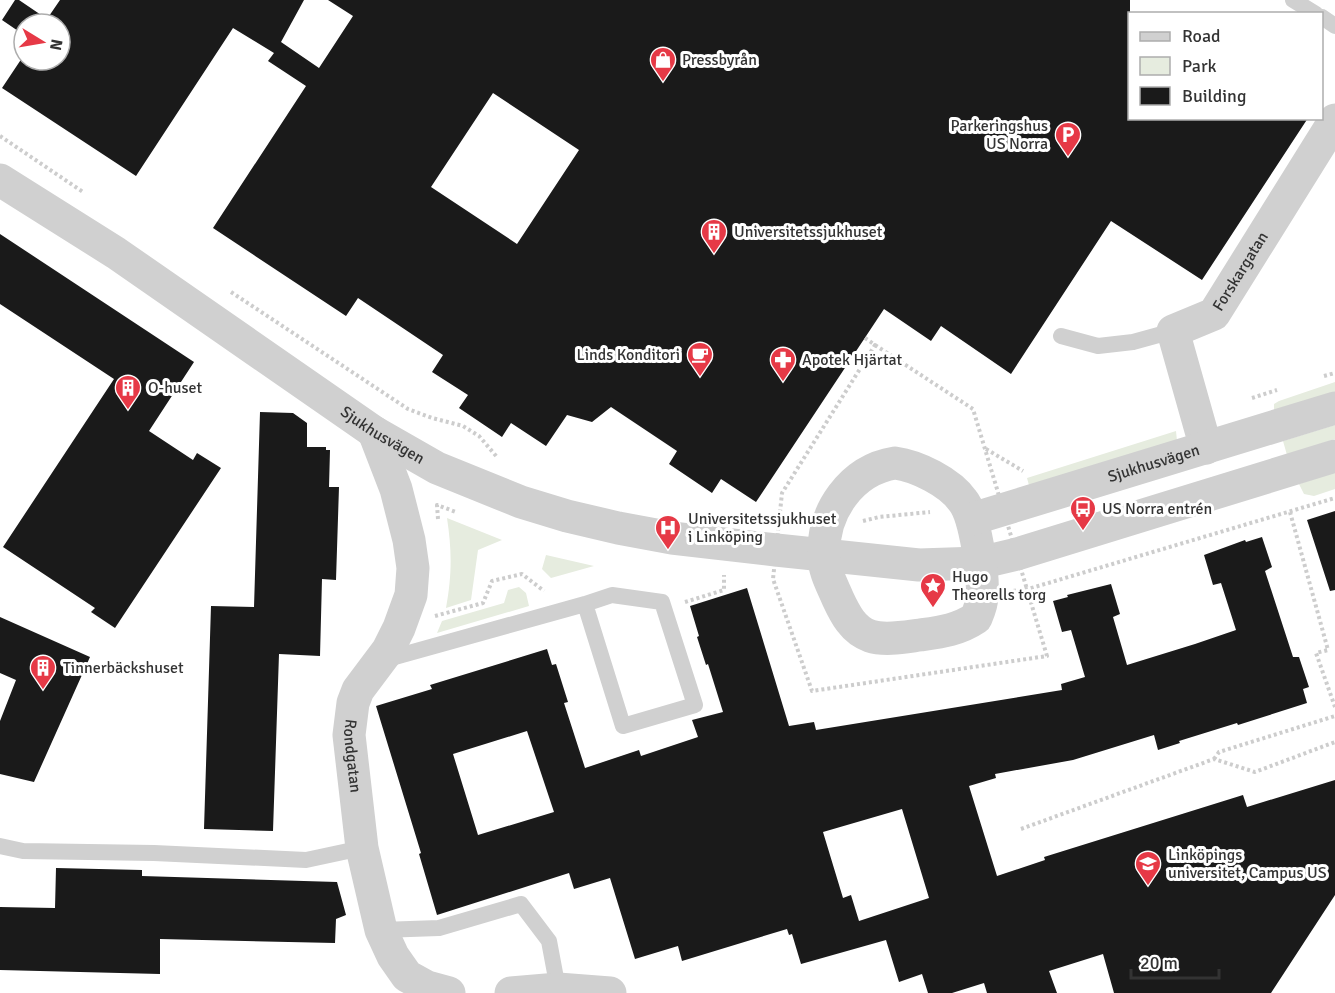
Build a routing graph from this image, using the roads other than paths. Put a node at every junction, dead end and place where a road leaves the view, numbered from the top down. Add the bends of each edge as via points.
1 (1293, 0) edge
2 (1313, 12) edge
3 (1335, 120) edge
4 (0, 180) edge
5 (1173, 331) junction
6 (1061, 336) dead end
7 (1335, 408) edge
8 (374, 432) junction
9 (1206, 448) junction
10 (1335, 456) edge
11 (972, 519) junction
12 (826, 540) junction
13 (979, 563) junction
14 (585, 603) junction
15 (380, 661) junction
16 (0, 846) edge
17 (362, 848) junction
18 (381, 930) junction
19 (558, 989) junction
20 (449, 993) edge
21 (511, 993) edge
22 (610, 993) edge

1 - 2 lane
3 - 5 street, Forskargatan via 1214,314
4 - 8 street, Sjukhusvägen via 116,253
5 - 6 lane via 1098,346
5 - 9 street
7 - 9 street, Sjukhusvägen
8 - 12 street, Sjukhusvägen via 437,468 567,516 672,538
8 - 15 street, Rondgatan via 396,489 413,568 411,595 399,628
9 - 11 street, Sjukhusvägen
10 - 13 street, Sjukhusvägen
11 - 12 street via 963,500 924,471 895,463 880,465 842,495 832,512
11 - 13 street
12 - 13 street, Sjukhusvägen via 919,565
12 - 13 street via 826,571 844,612 853,625 871,636 888,638 953,630 976,618 982,596
14 - 14 lane via 623,726 695,705 662,602 612,595
14 - 15 lane
15 - 17 street, Rondgatan via 358,690 349,735
16 - 17 lane via 22,851 306,860
17 - 18 street, Rondgatan
18 - 19 lane via 439,928 521,904 549,941
18 - 20 street, Rondgatan via 407,976
19 - 21 street
19 - 22 street

